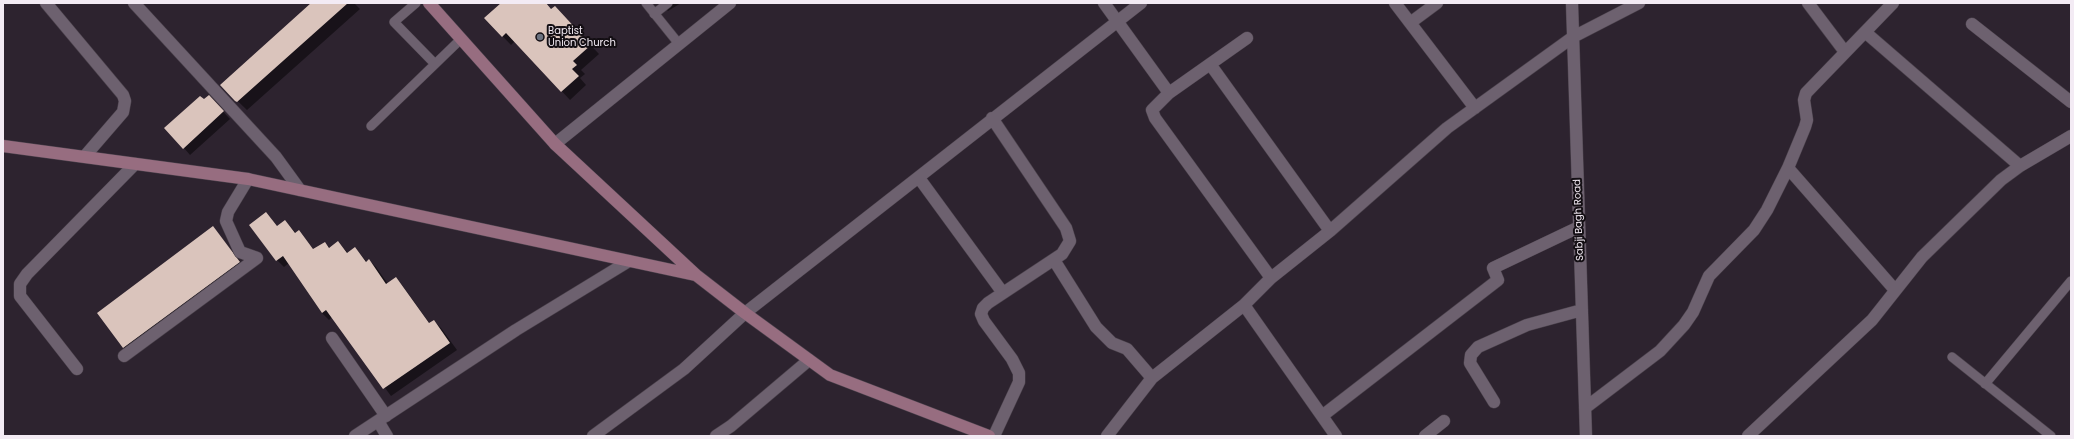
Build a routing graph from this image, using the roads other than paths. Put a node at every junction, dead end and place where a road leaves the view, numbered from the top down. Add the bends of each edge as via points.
1 (134, 3) edge
2 (416, 3) edge
3 (429, 3) edge
4 (646, 3) edge
5 (668, 3) edge
6 (730, 3) edge
7 (1104, 3) edge
8 (1141, 3) edge
9 (1395, 3) edge
10 (1437, 3) edge
11 (1572, 3) edge
12 (1639, 3) edge
13 (1808, 3) edge
14 (1893, 3) edge
15 (50, 5) edge
16 (654, 14) junction
17 (1117, 22) junction
18 (1410, 23) junction
19 (1972, 24) dead end
20 (1865, 32) junction
21 (1573, 37) junction
22 (1247, 38) dead end
23 (461, 39) junction
24 (679, 44) junction
25 (1845, 52) junction
26 (435, 64) junction
27 (1210, 64) junction
28 (1169, 93) junction
29 (2071, 102) edge
30 (1475, 108) junction
31 (992, 118) junction
32 (372, 126) dead end
33 (2071, 136) edge
34 (555, 144) junction
35 (3, 146) edge
36 (85, 156) junction
37 (135, 164) junction
38 (2020, 166) junction
39 (1788, 168) junction
40 (919, 178) junction
41 (248, 179) junction
42 (300, 190) junction
43 (1579, 227) junction
44 (1330, 231) junction
45 (1054, 260) junction
46 (629, 261) junction
47 (696, 275) junction
48 (1271, 278) junction
49 (2071, 281) edge
50 (1895, 290) junction
51 (1003, 293) junction
52 (1244, 305) junction
53 (1582, 310) junction
54 (745, 313) junction
55 (332, 338) dead end
56 (124, 356) dead end
57 (1952, 357) dead end
58 (809, 360) junction
59 (77, 369) dead end
60 (1152, 378) junction
61 (1985, 384) junction
62 (1494, 402) dead end
63 (1585, 408) junction
64 (1322, 416) junction
65 (382, 418) junction
66 (1444, 421) dead end
67 (355, 436) edge
68 (387, 436) edge
69 (593, 436) edge
70 (716, 436) edge
71 (989, 436) edge
72 (994, 436) edge
73 (1107, 436) edge
74 (1336, 436) edge
75 (1426, 436) edge
76 (1586, 436) edge
77 (1748, 436) edge
78 (2051, 436) edge

1 - 42 street via 276,157
2 - 26 lane via 394,22
3 - 23 main road
4 - 16 lane
5 - 16 lane
6 - 24 street
7 - 17 street
8 - 17 street
9 - 18 street
10 - 18 street
11 - 21 street, Sabji Bagh Road
12 - 21 street
13 - 25 street
14 - 20 street
15 - 36 street via 123,95 125,101 123,112
16 - 24 lane
17 - 28 street
17 - 31 street
18 - 30 street
19 - 29 street
20 - 25 street
20 - 38 street
21 - 30 street
21 - 43 street, Sabji Bagh Road
22 - 27 street
23 - 26 lane
23 - 34 main road
24 - 34 street
25 - 39 street via 1806,94 1804,100 1807,120
26 - 32 lane
27 - 28 street
27 - 44 street
28 - 48 street via 1152,110 1155,118
30 - 44 street via 1447,128
31 - 40 street
31 - 45 street via 1066,228 1070,241 1062,254
33 - 38 street
34 - 47 main road
35 - 36 main road
36 - 37 main road
37 - 41 main road
37 - 59 street via 20,284 20,296
38 - 50 street via 2001,180 1928,252
39 - 50 street
39 - 63 street via 1761,221 1709,276 1693,312 1676,336
40 - 51 street
40 - 54 street
41 - 42 main road
41 - 56 street via 228,212 226,221 240,252 257,258
42 - 46 main road
43 - 53 street, Sabji Bagh Road
43 - 64 street via 1493,268 1498,280
44 - 48 street
45 - 51 street
45 - 60 street via 1096,327 1112,343 1127,349
46 - 47 main road
46 - 65 street via 516,330
47 - 54 main road
48 - 52 street
49 - 61 lane
50 - 77 street via 1872,320
51 - 72 street via 988,303 981,314 1012,359 1019,372 1019,382
52 - 60 street
52 - 64 street
53 - 62 street via 1527,325 1478,348 1471,355 1470,363
53 - 63 street, Sabji Bagh Road
54 - 58 main road
54 - 69 street via 684,369
55 - 65 street
57 - 61 lane
58 - 70 street
58 - 71 main road via 830,375 853,386
60 - 73 street
61 - 78 lane
63 - 76 street, Sabji Bagh Road
64 - 74 street
65 - 67 street
65 - 68 street
66 - 75 street

